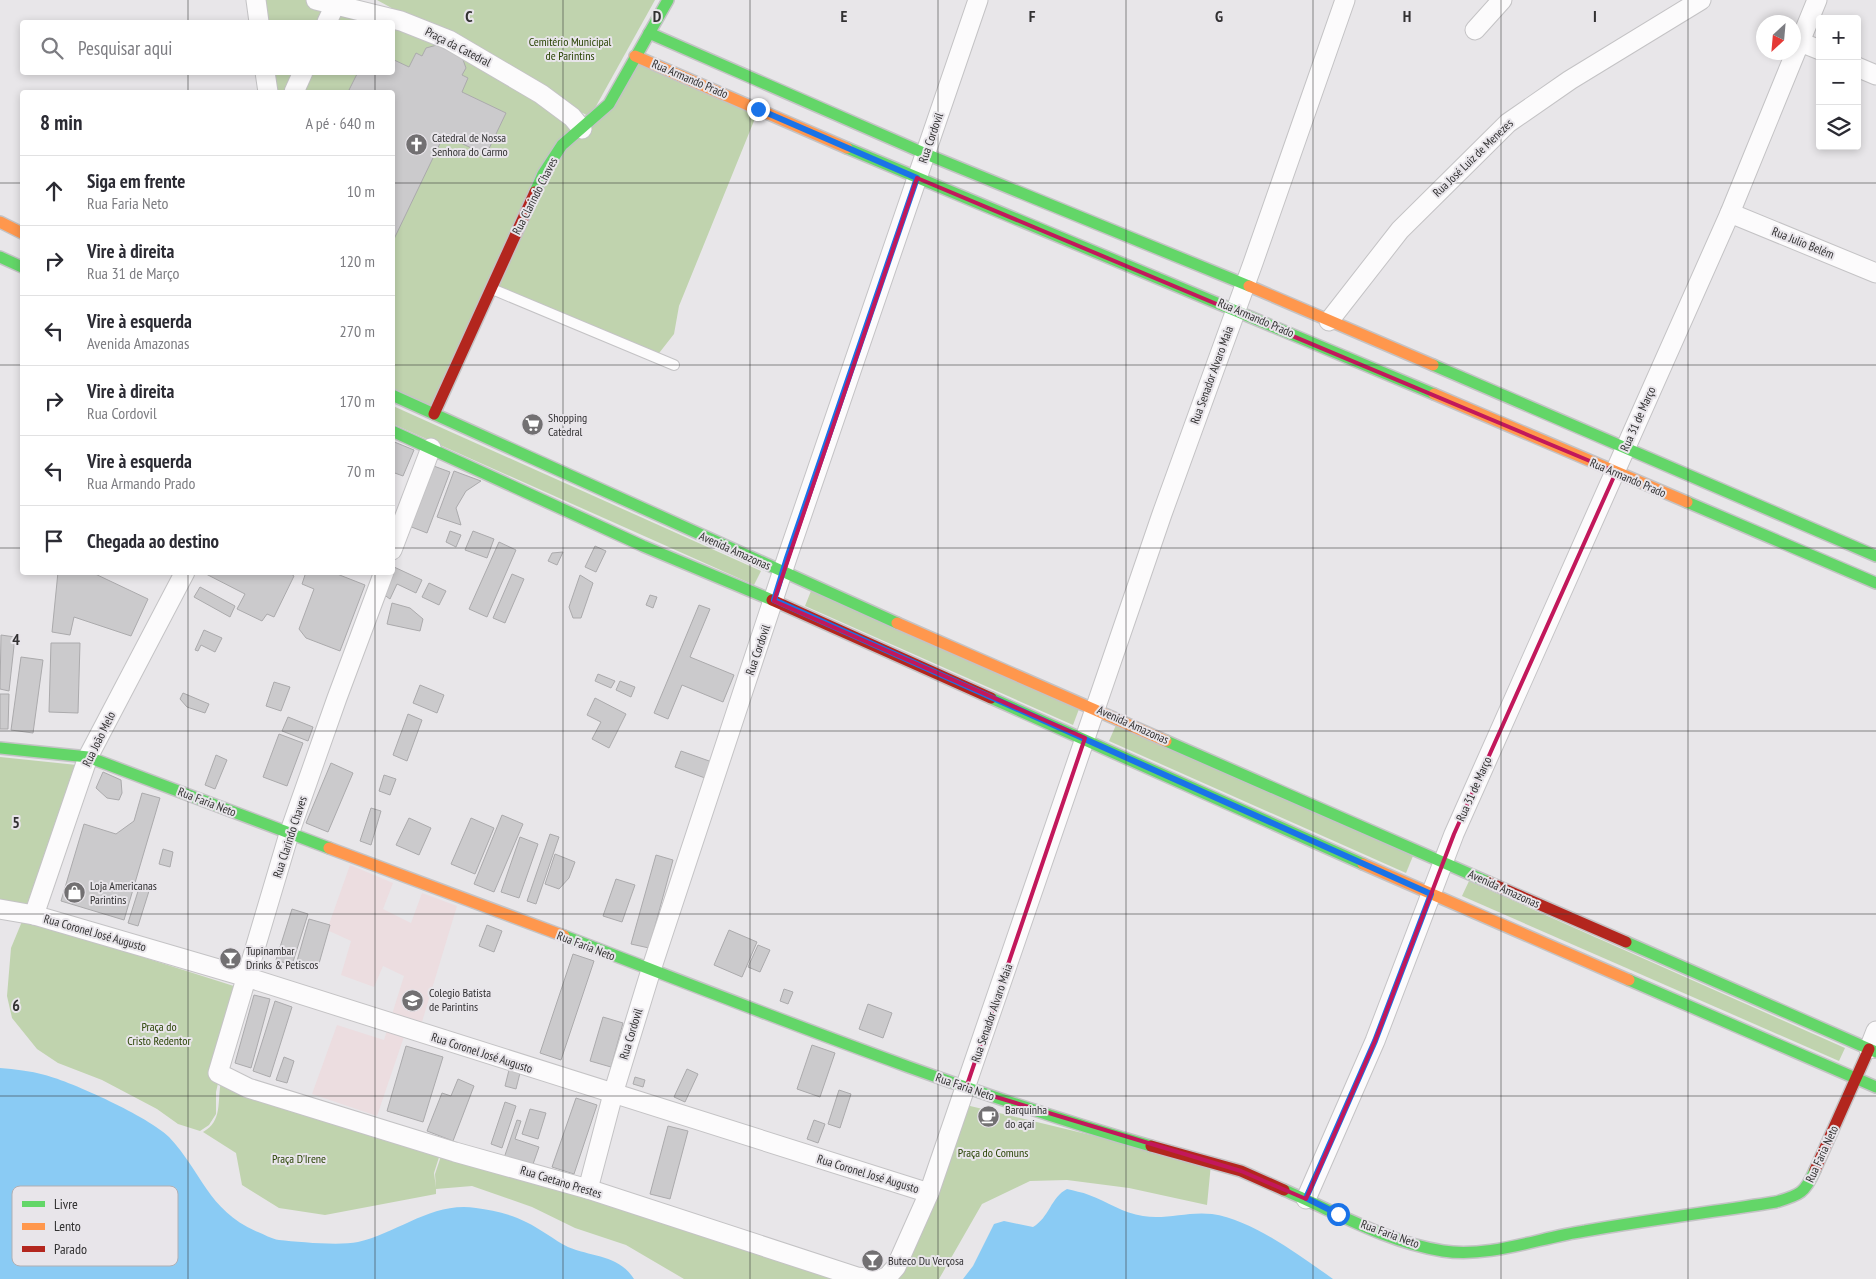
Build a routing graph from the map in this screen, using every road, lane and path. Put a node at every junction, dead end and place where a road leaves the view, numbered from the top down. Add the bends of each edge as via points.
1 (256, 0) edge
2 (316, 0) edge
3 (668, 0) edge
4 (978, 0) edge
5 (1345, 0) edge
6 (1502, 0) edge
7 (1700, 0) edge
8 (1816, 0) edge
9 (336, 5) junction
10 (259, 20) edge
11 (328, 20) edge
12 (1476, 30) dead end
13 (650, 33) junction
14 (1801, 39) edge
15 (1801, 42) edge
16 (1816, 48) edge
17 (635, 56) junction
18 (1793, 60) edge
19 (1861, 69) edge
20 (265, 75) edge
21 (302, 75) edge
22 (1876, 75) edge
23 (268, 90) edge
24 (295, 90) edge
25 (582, 129) junction
26 (926, 154) junction
27 (917, 178) junction
28 (1730, 213) junction
29 (0, 222) edge
30 (20, 231) edge
31 (0, 257) edge
32 (20, 266) edge
33 (1876, 272) edge
34 (1244, 284) junction
35 (491, 288) junction
36 (1235, 309) junction
37 (1329, 320) junction
38 (674, 365) dead end
39 (395, 396) edge
40 (434, 414) junction
41 (395, 432) edge
42 (1626, 447) junction
43 (431, 448) junction
44 (1616, 472) junction
45 (395, 542) edge
46 (1876, 556) edge
47 (782, 573) junction
48 (184, 575) edge
49 (383, 575) edge
50 (1876, 583) edge
51 (774, 600) junction
52 (1096, 708) junction
53 (1085, 738) junction
54 (0, 748) edge
55 (88, 757) junction
56 (289, 834) junction
57 (1444, 862) junction
58 (1431, 894) junction
59 (0, 909) edge
60 (34, 915) junction
61 (651, 970) junction
62 (246, 977) junction
63 (1874, 1042) edge
64 (1856, 1079) junction
65 (1876, 1087) edge
66 (248, 1088) joint
67 (966, 1088) junction
68 (613, 1094) junction
69 (588, 1189) junction
70 (929, 1193) junction
71 (1306, 1198) junction
72 (875, 1279) edge
73 (882, 1279) edge

1 - 10 street
2 - 9 street, Praça da Catedral
3 - 13 street, Rua Clarindo Chaves
4 - 26 street, Rua Cordovil
5 - 34 street, Rua Senador Alvaro Maia
6 - 12 street
7 - 37 street, Rua José Luiz de Menezes via 1570,80 1508,123 1400,230
8 - 14 street, Rua 31 de Março
9 - 11 street
9 - 25 street, Praça da Catedral via 401,21 449,40 541,94 572,117
13 - 17 street, Rua Clarindo Chaves
13 - 26 street, Rua Armando Prado
15 - 16 street
17 - 25 street, Rua Clarindo Chaves via 609,104
17 - 27 street, Rua Armando Prado
18 - 28 street, Rua 31 de Março
19 - 22 street
20 - 23 street
21 - 24 street
25 - 35 street, Rua Clarindo Chaves via 562,145 543,174
26 - 27 street, Rua Cordovil
26 - 34 street, Rua Armando Prado
27 - 36 street, Rua Armando Prado
27 - 47 street, Rua Cordovil
28 - 33 street, Rua Julio Belém
28 - 42 street, Rua 31 de Março
29 - 30 street
31 - 32 street
34 - 36 street, Rua Senador Alvaro Maia
34 - 37 street, Rua Armando Prado
35 - 38 lane
35 - 40 street, Rua Clarindo Chaves
36 - 44 street, Rua Armando Prado
36 - 52 street, Rua Senador Alvaro Maia
37 - 42 street, Rua Armando Prado
39 - 40 street, Avenida Amazonas
40 - 47 street, Avenida Amazonas
41 - 43 street
42 - 44 street, Rua 31 de Março
42 - 46 street, Rua Armando Prado
43 - 45 street
43 - 51 street via 643,546
44 - 50 street, Rua Armando Prado
44 - 57 street, Rua 31 de Março
47 - 51 street, Rua Cordovil
47 - 52 street, Avenida Amazonas
48 - 55 street, Rua João Melo
49 - 56 street, Rua Clarindo Chaves
51 - 53 street
51 - 61 street, Rua Cordovil
52 - 53 street, Rua Senador Alvaro Maia
52 - 57 street, Avenida Amazonas
53 - 58 street
53 - 67 street, Rua Senador Alvaro Maia
54 - 55 street, Rua Faria Neto
55 - 56 street, Rua Faria Neto
55 - 60 street, Rua João Melo
56 - 61 street, Rua Faria Neto
56 - 62 street, Rua Clarindo Chaves
57 - 58 street, Rua 31 de Março
57 - 63 street, Avenida Amazonas
58 - 64 street
58 - 71 street via 1375,1041
59 - 60 street, Rua Coronel José Augusto
60 - 62 street, Rua Coronel José Augusto
61 - 67 street, Rua Faria Neto
61 - 68 street, Rua Cordovil
62 - 66 street, Rua Clarindo Chaves via 218,1071 225,1078
62 - 68 street, Rua Coronel José Augusto
63 - 64 street, Rua Faria Neto
64 - 65 street
64 - 71 street, Rua Faria Neto via 1808,1185 1799,1195 1788,1200 1582,1231 1471,1252 1442,1251 1413,1244 1372,1230
66 - 69 street, Rua Caetano Prestes
67 - 70 street, Rua Senador Alvaro Maia
67 - 71 street, Rua Faria Neto via 1088,1128 1241,1171
68 - 69 street, Rua Cordovil
68 - 70 street, Rua Coronel José Augusto
69 - 72 street, Rua Caetano Prestes via 857,1277
70 - 73 street, Rua Senador Alvaro Maia via 896,1267

